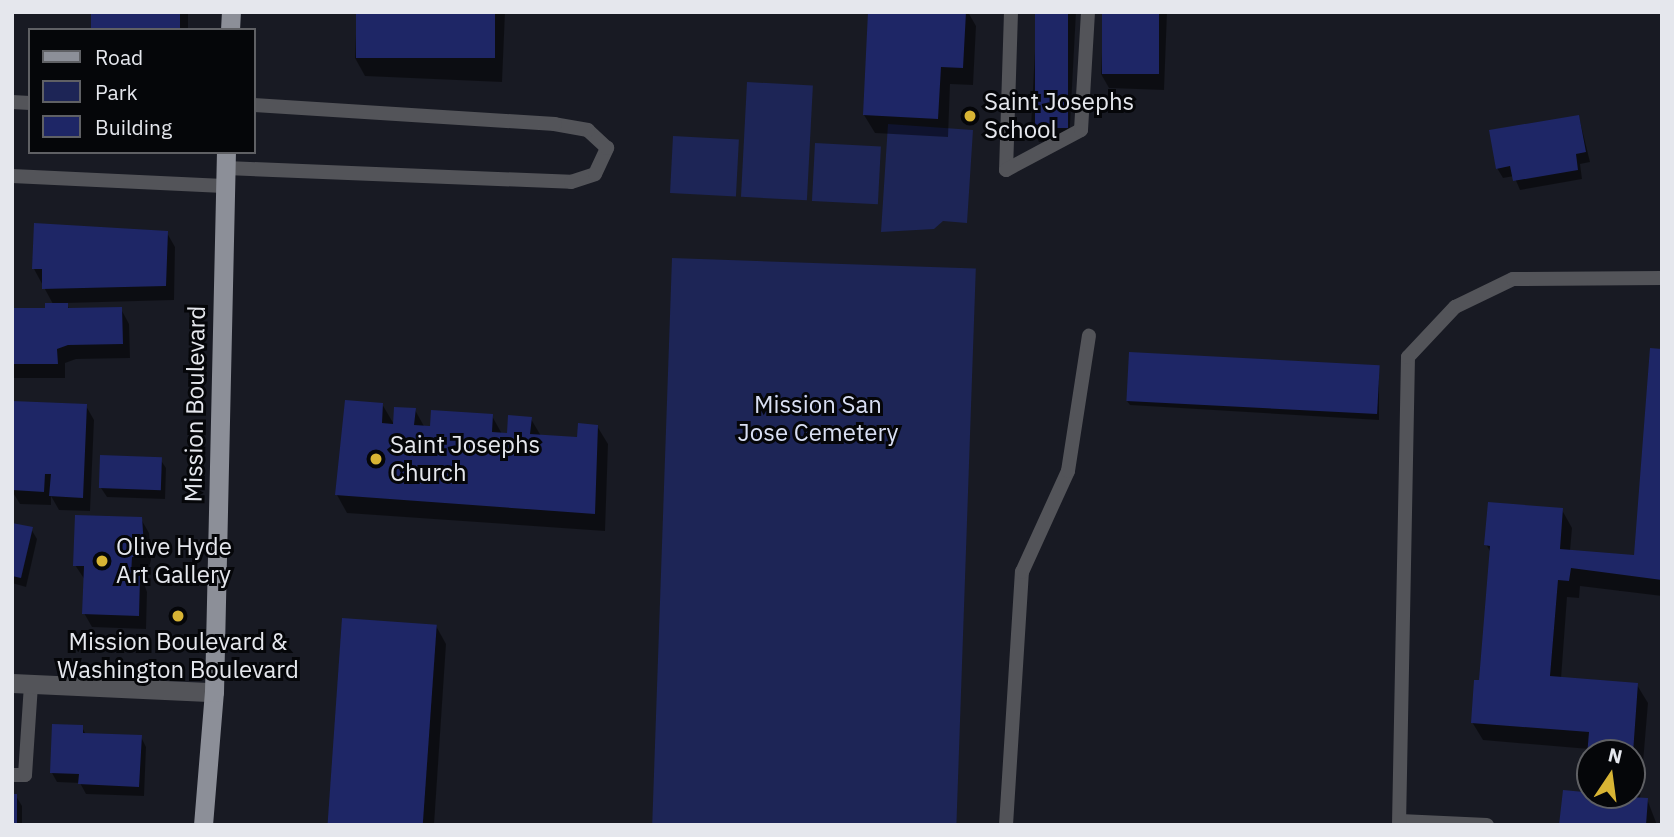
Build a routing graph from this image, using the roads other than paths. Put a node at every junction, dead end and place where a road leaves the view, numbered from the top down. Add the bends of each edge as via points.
1 (1012, 12) edge
2 (1088, 12) edge
3 (256, 105) edge
4 (225, 169) edge
5 (12, 176) edge
6 (1662, 278) edge
7 (1089, 336) dead end
8 (21, 684) edge
9 (214, 692) junction
10 (12, 775) edge
11 (1400, 823) edge
12 (202, 825) edge
13 (1006, 825) edge
14 (1487, 825) edge

1 - 2 lane via 1006,170 1081,130
3 - 4 lane via 555,124 588,130 607,148 595,174 571,182
4 - 5 lane
4 - 9 main road, Mission Boulevard
6 - 11 lane via 1513,279 1455,307 1408,357
7 - 13 lane via 1068,471 1023,572
8 - 9 street
8 - 10 lane via 25,775
9 - 12 main road, Mission Boulevard
11 - 14 lane

